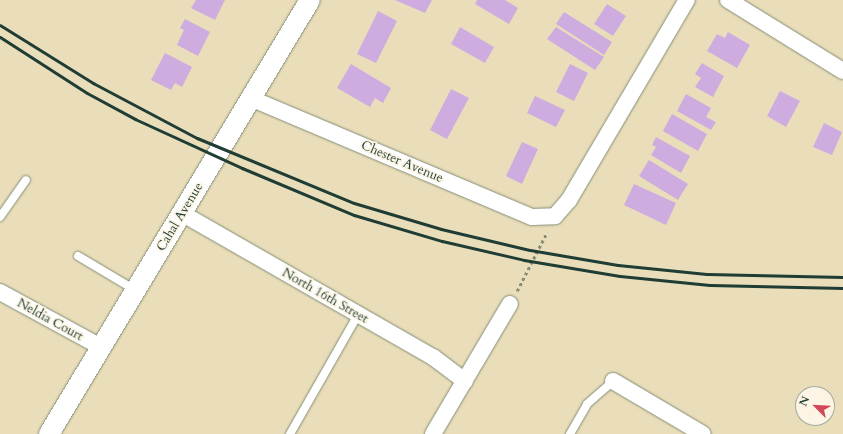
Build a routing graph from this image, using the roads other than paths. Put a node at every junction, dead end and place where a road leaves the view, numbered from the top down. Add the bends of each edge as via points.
1 (310, 0) edge
2 (687, 0) edge
3 (728, 0) edge
4 (843, 71) edge
5 (250, 98) junction
6 (26, 180) dead end
7 (183, 214) junction
8 (0, 217) edge
9 (78, 256) dead end
10 (136, 290) junction
11 (0, 292) edge
12 (510, 304) road end
13 (358, 315) junction
14 (101, 347) junction
15 (465, 380) junction
16 (613, 381) joint
17 (49, 434) edge
18 (290, 434) edge
19 (433, 434) edge
20 (570, 434) edge
21 (704, 434) edge

1 - 5 street, Cahal Avenue
2 - 5 street, Chester Avenue via 569,200 555,216 532,216
3 - 4 street
5 - 7 street, Cahal Avenue
6 - 8 lane
7 - 10 street, Cahal Avenue
7 - 13 street, North 16th Street
9 - 10 lane
10 - 14 street, Cahal Avenue
11 - 14 street, Neldia Court
12 - 15 street
13 - 15 street, North 16th Street via 433,357
13 - 18 lane
14 - 17 street, Cahal Avenue
15 - 19 street
16 - 20 lane via 587,404
16 - 21 street

